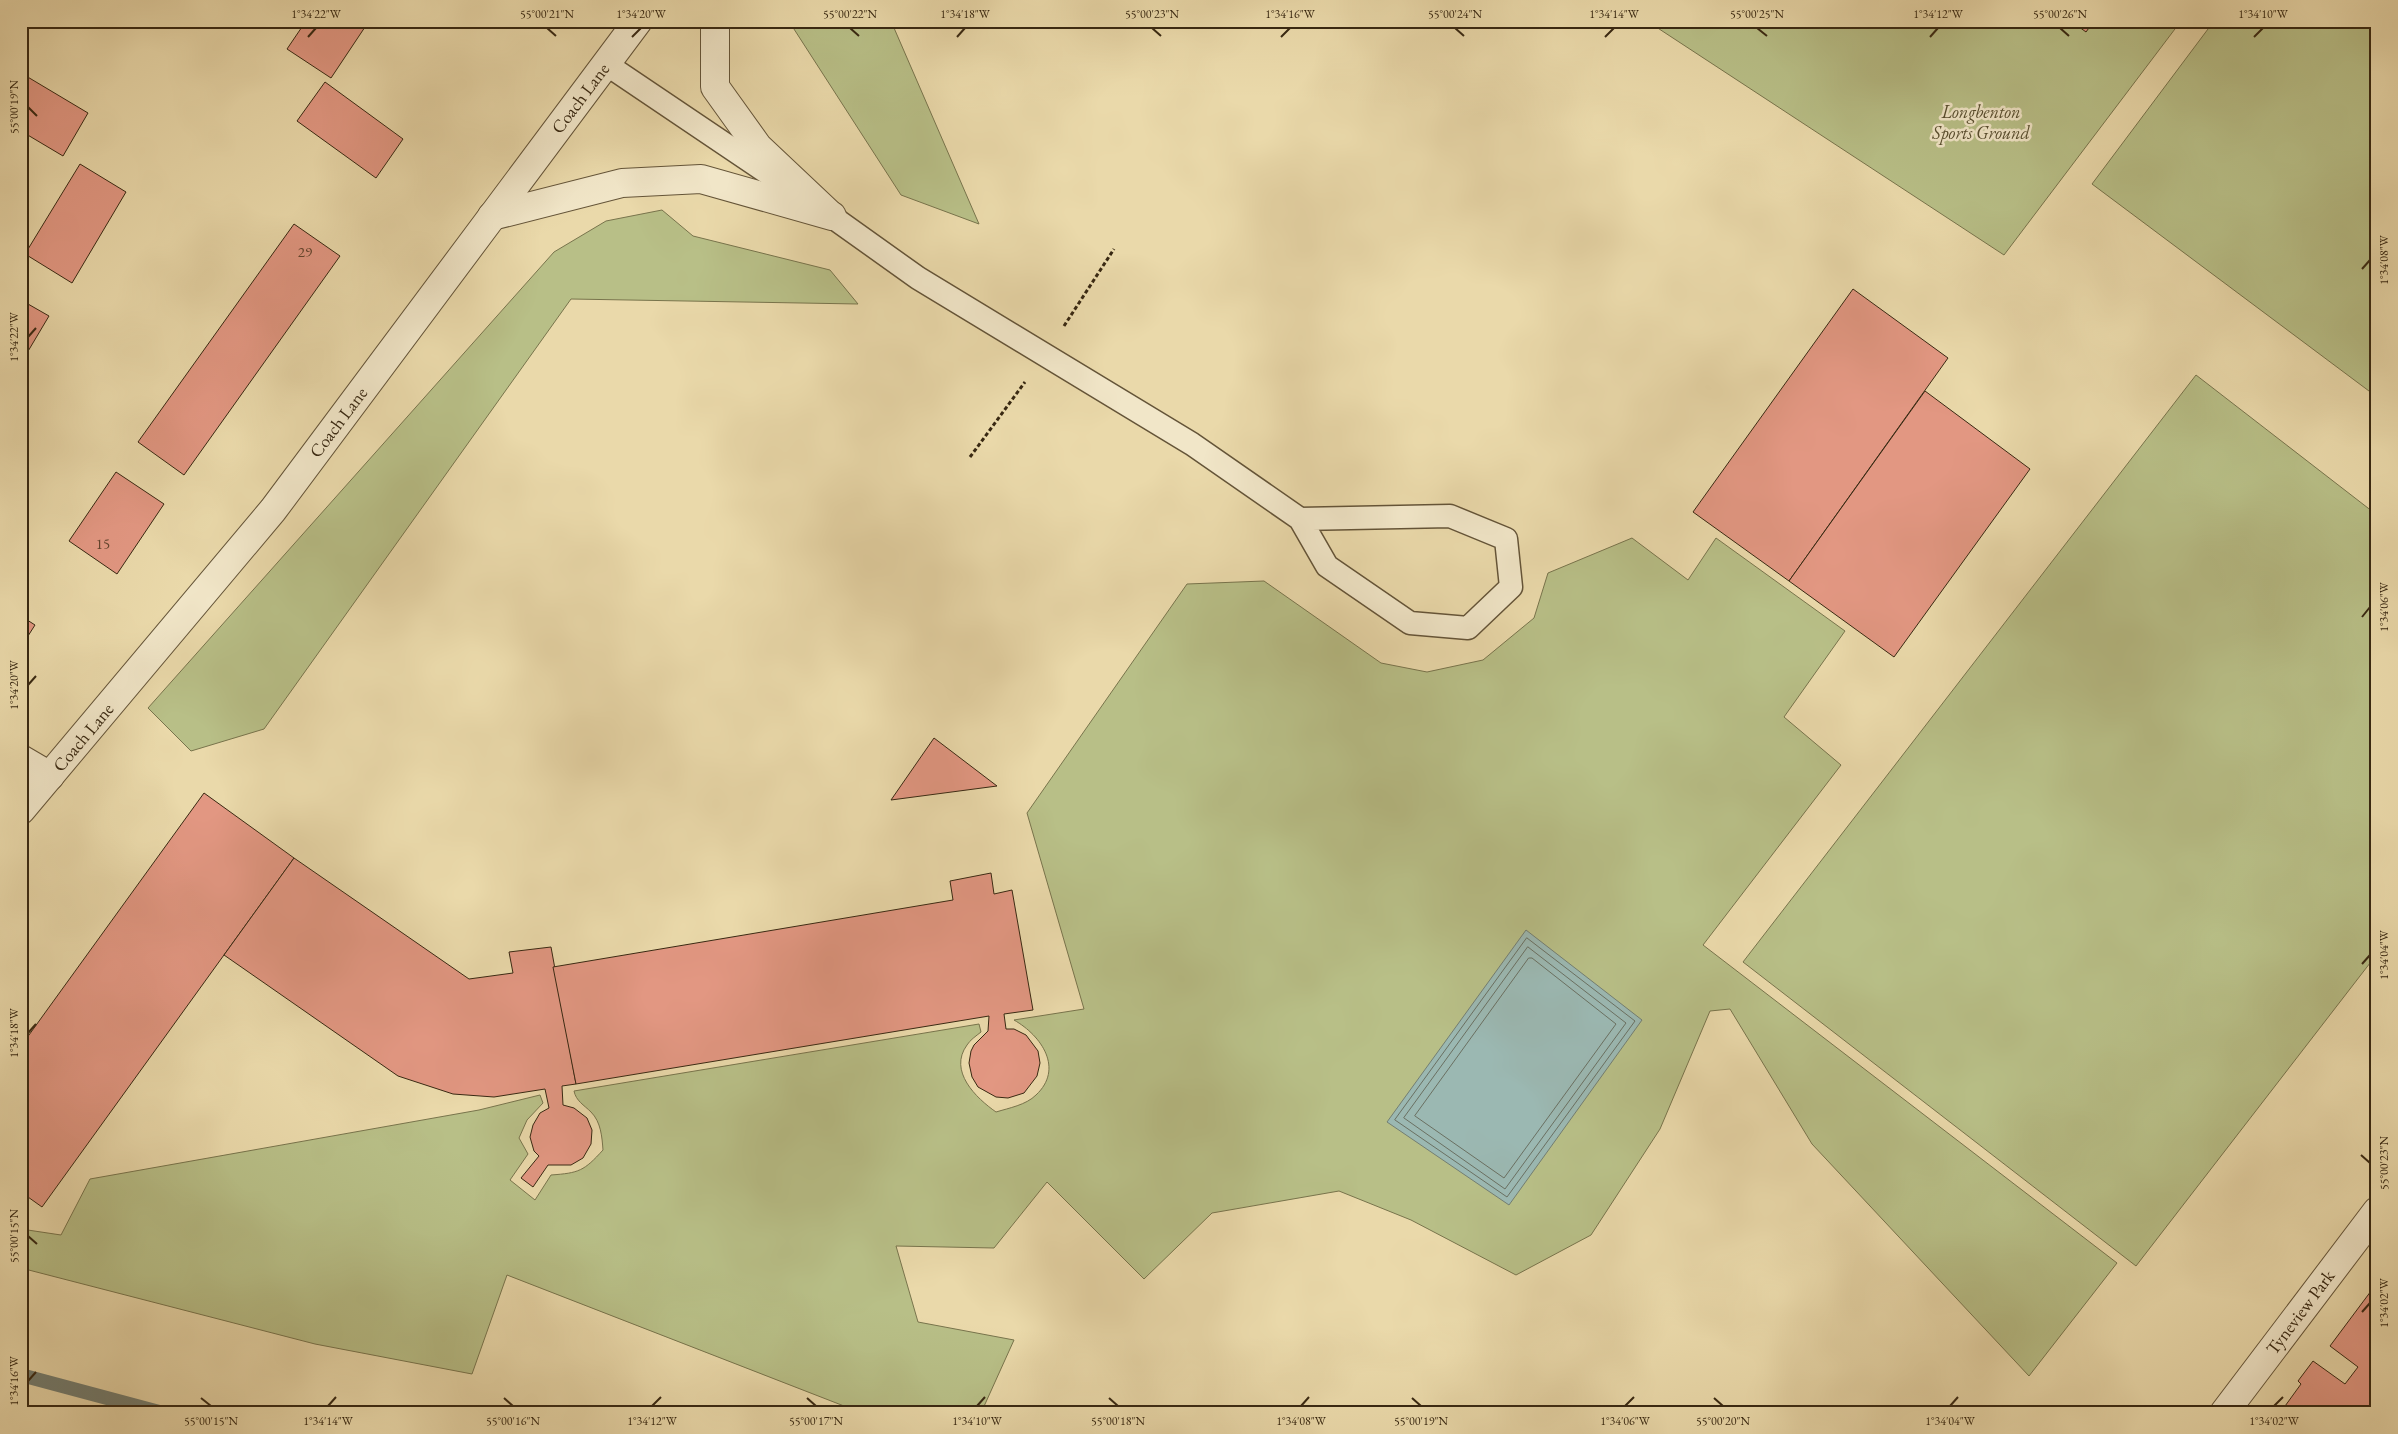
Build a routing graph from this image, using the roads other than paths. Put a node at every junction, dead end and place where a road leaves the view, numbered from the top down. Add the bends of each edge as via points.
1 (638, 21) edge
2 (715, 21) edge
3 (606, 64) junction
4 (492, 216) junction
5 (832, 216) junction
6 (1300, 519) junction
7 (21, 760) edge
8 (50, 776) junction
9 (21, 810) edge
10 (2377, 1211) edge
11 (2224, 1413) edge

1 - 3 street, Coach Lane
2 - 5 street via 715,87 758,147
3 - 4 street, Coach Lane
3 - 5 lane
4 - 5 street via 622,183 701,179
4 - 8 street, Coach Lane via 273,510
5 - 6 lane via 918,278 1192,444
6 - 6 lane via 1450,516 1506,539 1510,587 1468,628 1410,623 1327,566
7 - 8 street
8 - 9 street, Coach Lane
10 - 11 street, Tyneview Park

